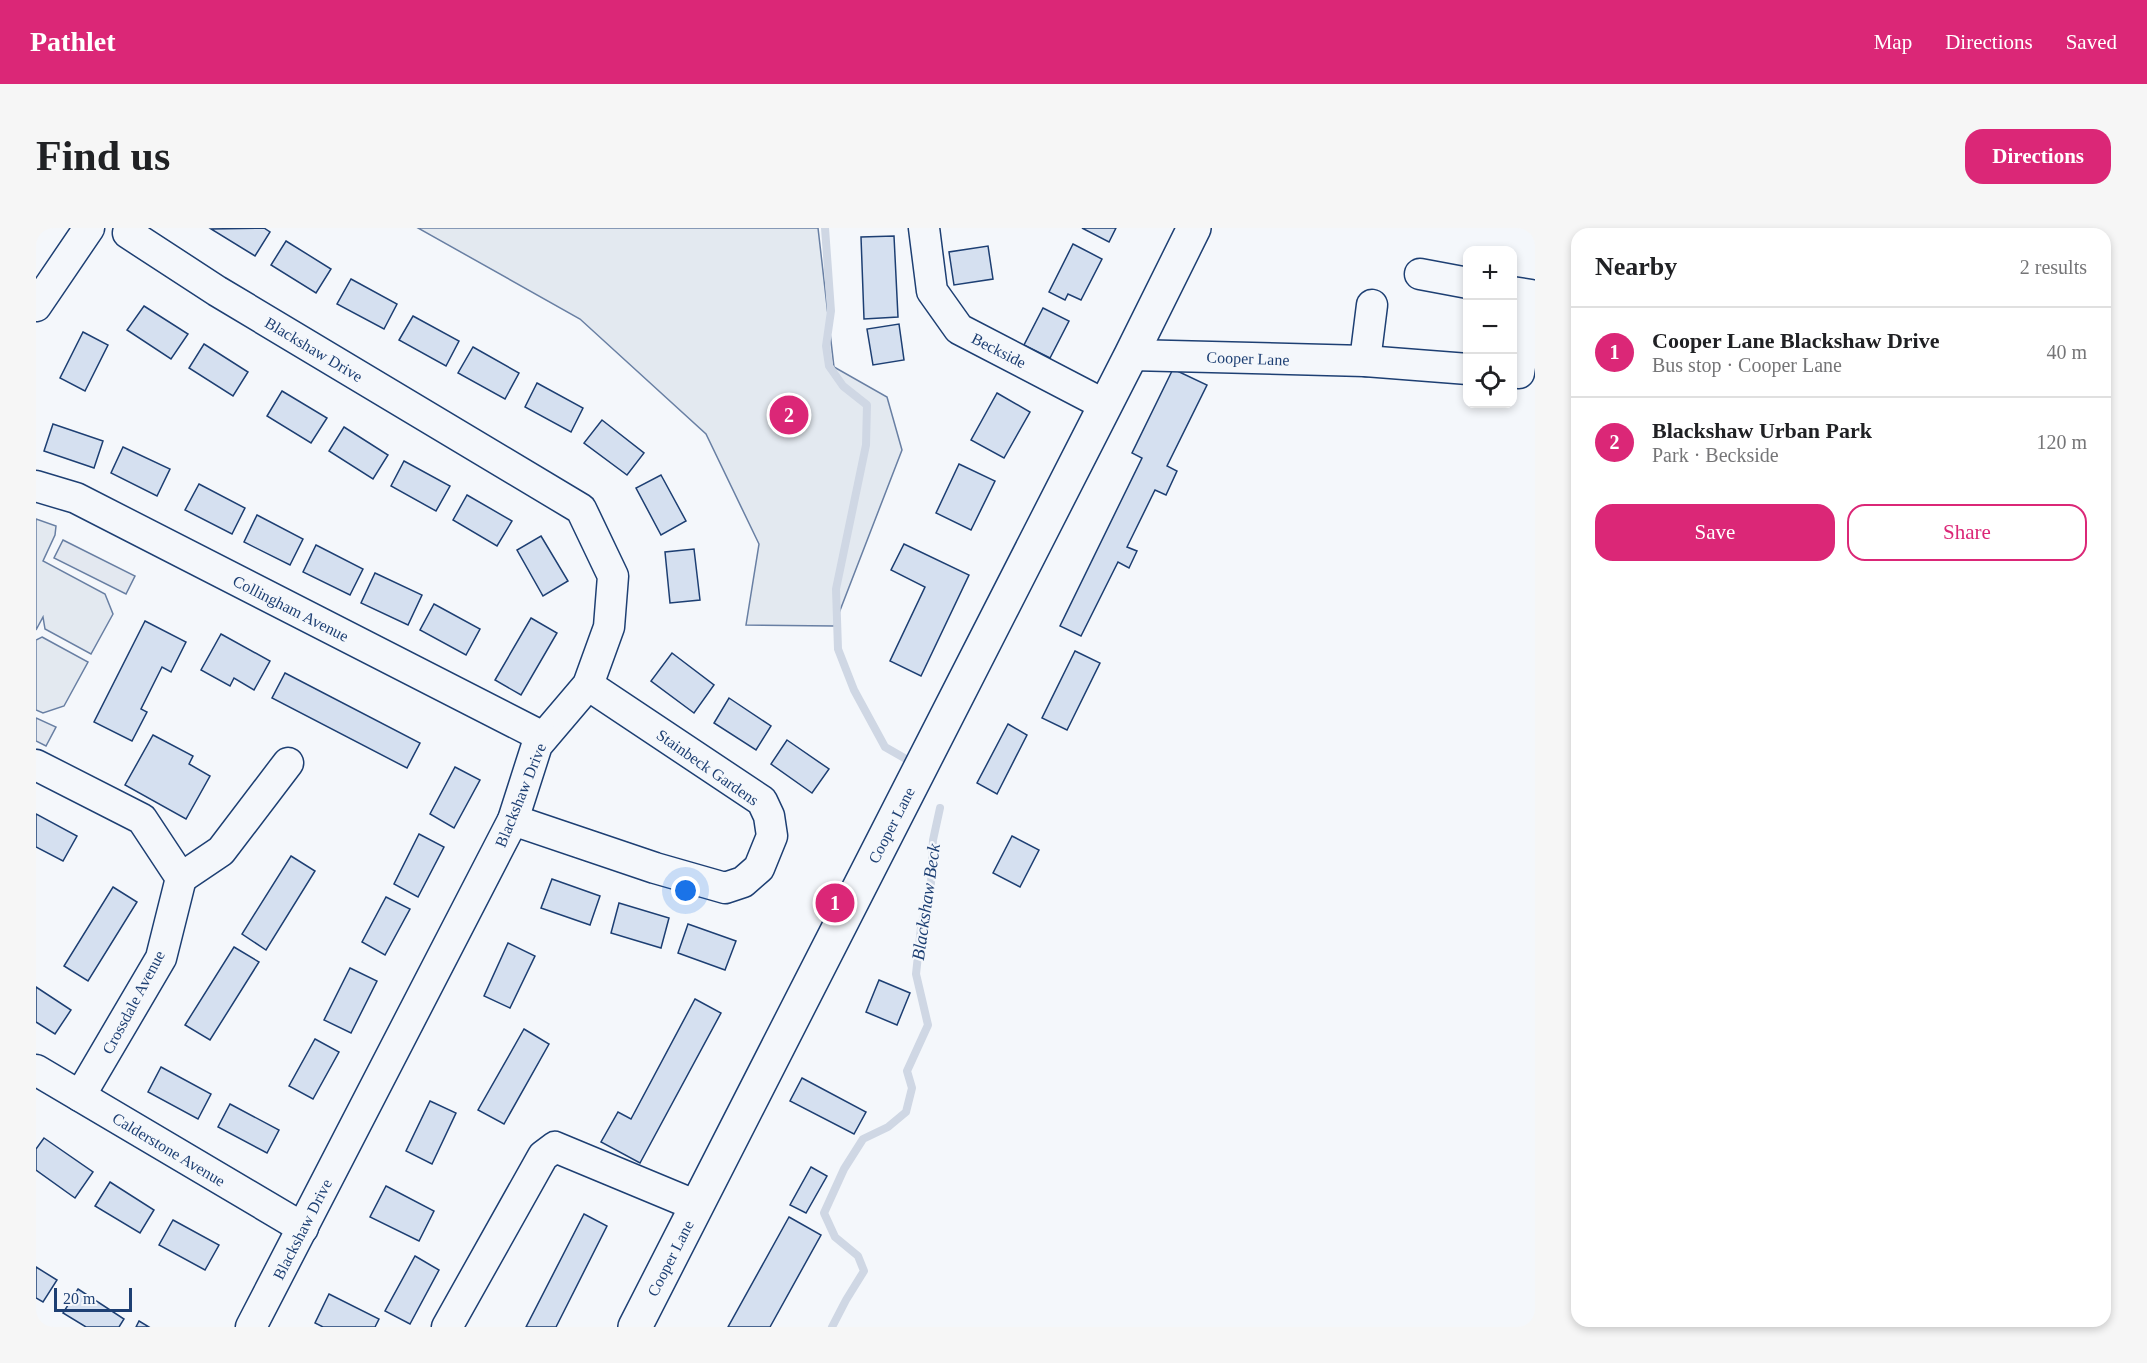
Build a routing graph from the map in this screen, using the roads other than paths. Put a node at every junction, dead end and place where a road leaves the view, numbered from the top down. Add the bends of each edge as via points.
1 (89, 228) edge
2 (924, 228) edge
3 (1194, 228) edge
4 (128, 233) dead end
5 (1420, 274) dead end
6 (1463, 282) edge
7 (1517, 293) edge
8 (37, 302) edge
9 (1372, 306) dead end
10 (1131, 355) junction
11 (1365, 362) junction
12 (1463, 369) edge
13 (1522, 373) edge
14 (1105, 405) junction
15 (36, 486) edge
16 (588, 685) junction
17 (543, 737) junction
18 (288, 763) dead end
19 (36, 765) edge
20 (513, 819) junction
21 (181, 878) junction
22 (36, 1070) edge
23 (81, 1096) junction
24 (697, 1206) junction
25 (303, 1228) junction
26 (251, 1327) edge
27 (447, 1327) edge
28 (635, 1327) edge

1 - 8 street
2 - 14 street, Beckside via 932,291 959,329
3 - 10 main road, Cooper Lane
4 - 16 street, Blackshaw Drive via 217,291 581,509 613,576 609,627
5 - 6 street
7 - 13 street via 1531,295
9 - 11 street
10 - 11 street, Cooper Lane
10 - 14 main road, Cooper Lane
11 - 12 street, Cooper Lane
14 - 24 main road, Cooper Lane
15 - 17 street, Collingham Avenue via 76,498
16 - 17 street, Blackshaw Drive
16 - 20 street, Stainbeck Gardens via 762,801 770,816 772,836 759,868 743,882 725,888
17 - 20 street, Blackshaw Drive
18 - 21 street via 221,851
19 - 21 street via 142,819
20 - 25 street, Blackshaw Drive
21 - 23 street, Crossdale Avenue via 161,958
22 - 23 street, Calderstone Avenue
23 - 25 street, Calderstone Avenue
24 - 27 street via 555,1147 543,1156
24 - 28 main road, Cooper Lane
25 - 26 street, Blackshaw Drive

